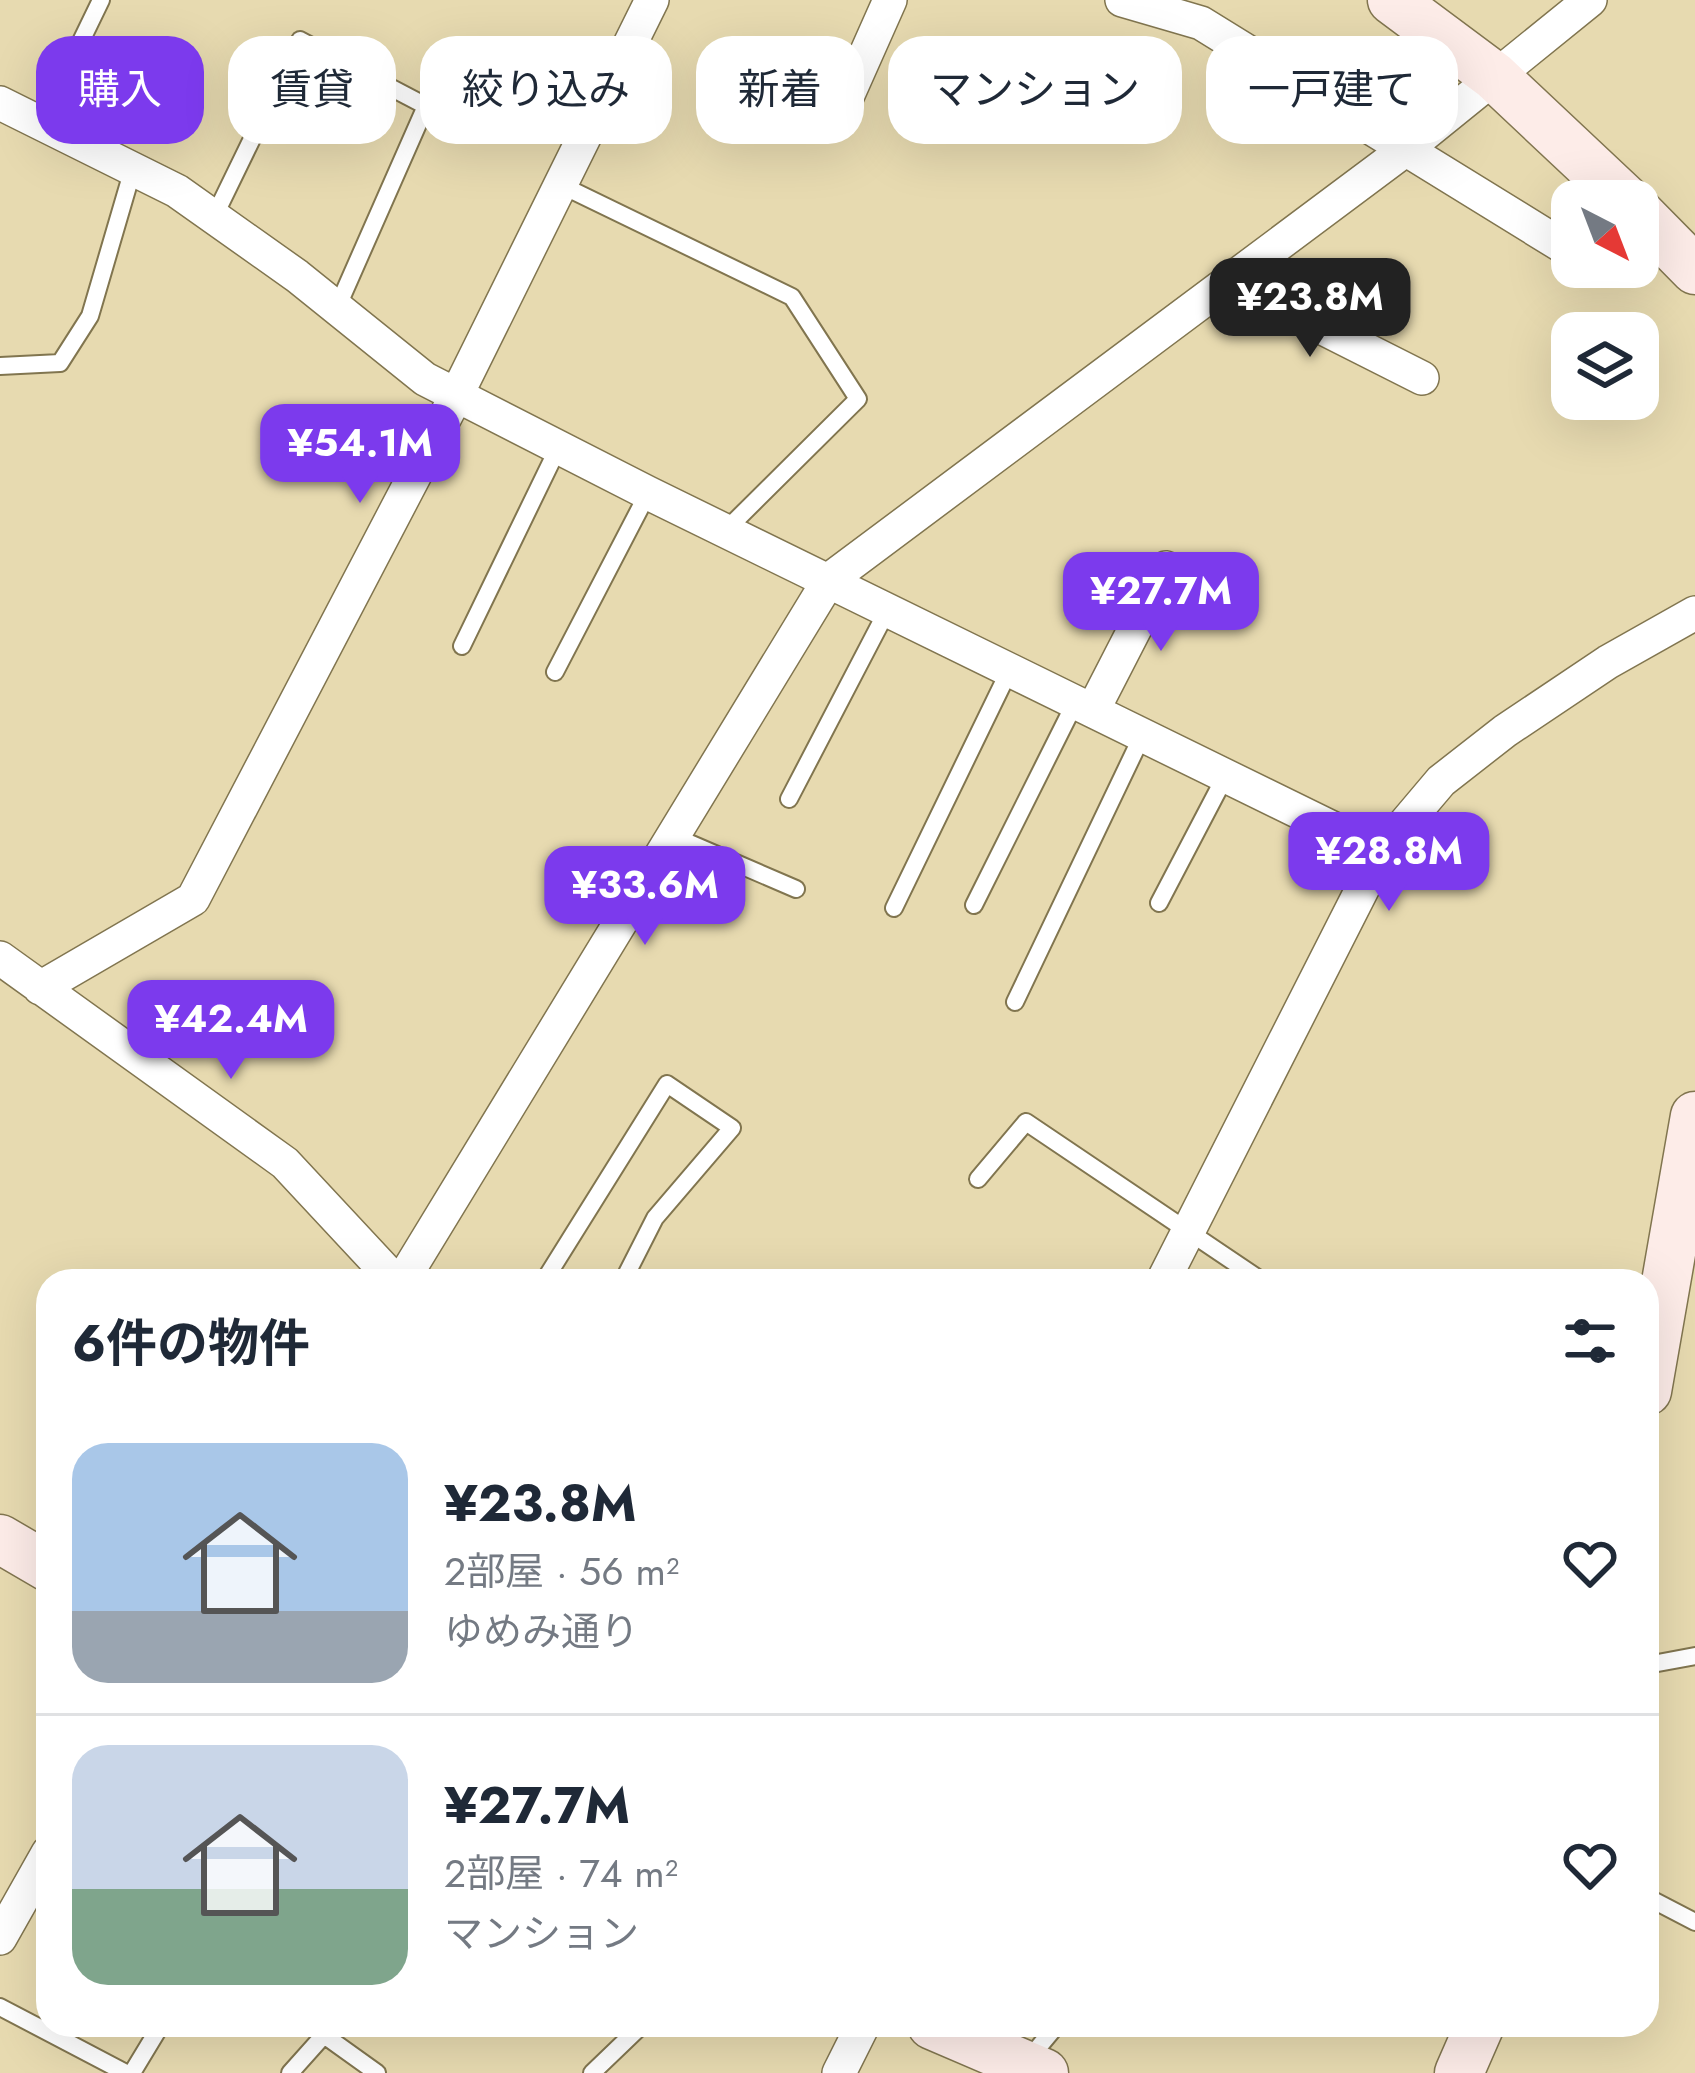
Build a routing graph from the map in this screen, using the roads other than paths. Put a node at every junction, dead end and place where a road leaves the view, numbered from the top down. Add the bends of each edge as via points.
1 (101, 0) edge
2 (652, 0) edge
3 (890, 0) edge
4 (1122, 0) edge
5 (1392, 0) edge
6 (1590, 0) edge
7 (83, 36) edge
8 (864, 58) edge
9 (1494, 76) junction
10 (0, 104) edge
11 (36, 122) edge
12 (81, 144) edge
13 (1406, 149) junction
14 (133, 169) junction
15 (1604, 180) edge
16 (561, 185) junction
17 (214, 218) junction
18 (1659, 234) edge
19 (1551, 239) edge
20 (1695, 270) edge
21 (1230, 281) junction
22 (337, 308) junction
23 (0, 366) edge
24 (1422, 378) dead end
25 (456, 396) junction
26 (559, 445) junction
27 (648, 493) junction
28 (727, 530) junction
29 (1166, 568) dead end
30 (829, 580) junction
31 (888, 608) junction
32 (1695, 613) edge
33 (462, 646) dead end
34 (1010, 669) junction
35 (555, 672) dead end
36 (1085, 706) junction
37 (1143, 734) junction
38 (1226, 775) junction
39 (789, 799) dead end
40 (673, 836) junction
41 (1382, 852) junction
42 (796, 890) dead end
43 (1159, 903) dead end
44 (974, 905) dead end
45 (894, 908) dead end
46 (0, 958) edge
47 (40, 988) junction
48 (1015, 1003) dead end
49 (1695, 1120) edge
50 (979, 1179) dead end
51 (1188, 1232) junction
52 (387, 1269) edge
53 (406, 1269) edge
54 (552, 1269) edge
55 (629, 1269) edge
56 (1169, 1269) edge
57 (1244, 1269) edge
58 (1659, 1323) edge
59 (0, 1539) edge
60 (36, 1560) edge
61 (1695, 1656) edge
62 (1659, 1663) edge
63 (36, 1874) edge
64 (1659, 1903) edge
65 (1695, 1922) edge
66 (0, 1938) edge
67 (0, 2007) edge
68 (36, 2025) edge
69 (59, 2037) edge
70 (153, 2037) edge
71 (322, 2037) edge
72 (327, 2037) edge
73 (630, 2037) edge
74 (857, 2037) edge
75 (960, 2037) edge
76 (1051, 2037) edge
77 (1475, 2037) edge
78 (1034, 2069) edge
79 (129, 2073) edge
80 (290, 2073) edge
81 (377, 2073) edge
82 (592, 2073) edge
83 (839, 2073) edge
84 (1460, 2073) edge

1 - 7 lane
2 - 16 street
3 - 8 street
4 - 13 street via 1201,23
5 - 9 street
6 - 9 street
9 - 13 street
9 - 15 street
10 - 11 street
12 - 14 street
13 - 19 street
13 - 21 street
14 - 17 street
14 - 23 lane via 90,316 60,363
16 - 25 street
16 - 28 lane via 792,297 858,399
17 - 22 street
17 - 22 lane via 300,40 426,106
18 - 20 street
21 - 24 street
21 - 30 street
22 - 25 street
25 - 26 street
25 - 47 street via 193,899
26 - 27 street
26 - 33 lane
27 - 28 street
27 - 35 lane
28 - 30 street
29 - 36 street
30 - 31 street
30 - 40 street
31 - 34 street
31 - 39 lane
32 - 41 street via 1489,743 1441,781
34 - 36 street
34 - 45 lane
36 - 37 street
36 - 44 lane
37 - 38 street
37 - 48 lane
38 - 41 street
38 - 43 lane
40 - 42 lane
40 - 53 street
41 - 51 street
46 - 47 street
47 - 52 street via 285,1163
49 - 58 street
50 - 51 lane via 1026,1122
51 - 56 street
51 - 57 lane
54 - 55 lane via 668,1084 732,1128 655,1218
59 - 60 street
61 - 62 lane
63 - 66 street
64 - 65 lane
67 - 68 lane
69 - 79 lane
70 - 79 lane
71 - 80 lane
72 - 81 lane
73 - 82 lane
74 - 83 street
75 - 78 street
76 - 78 lane
77 - 84 street

